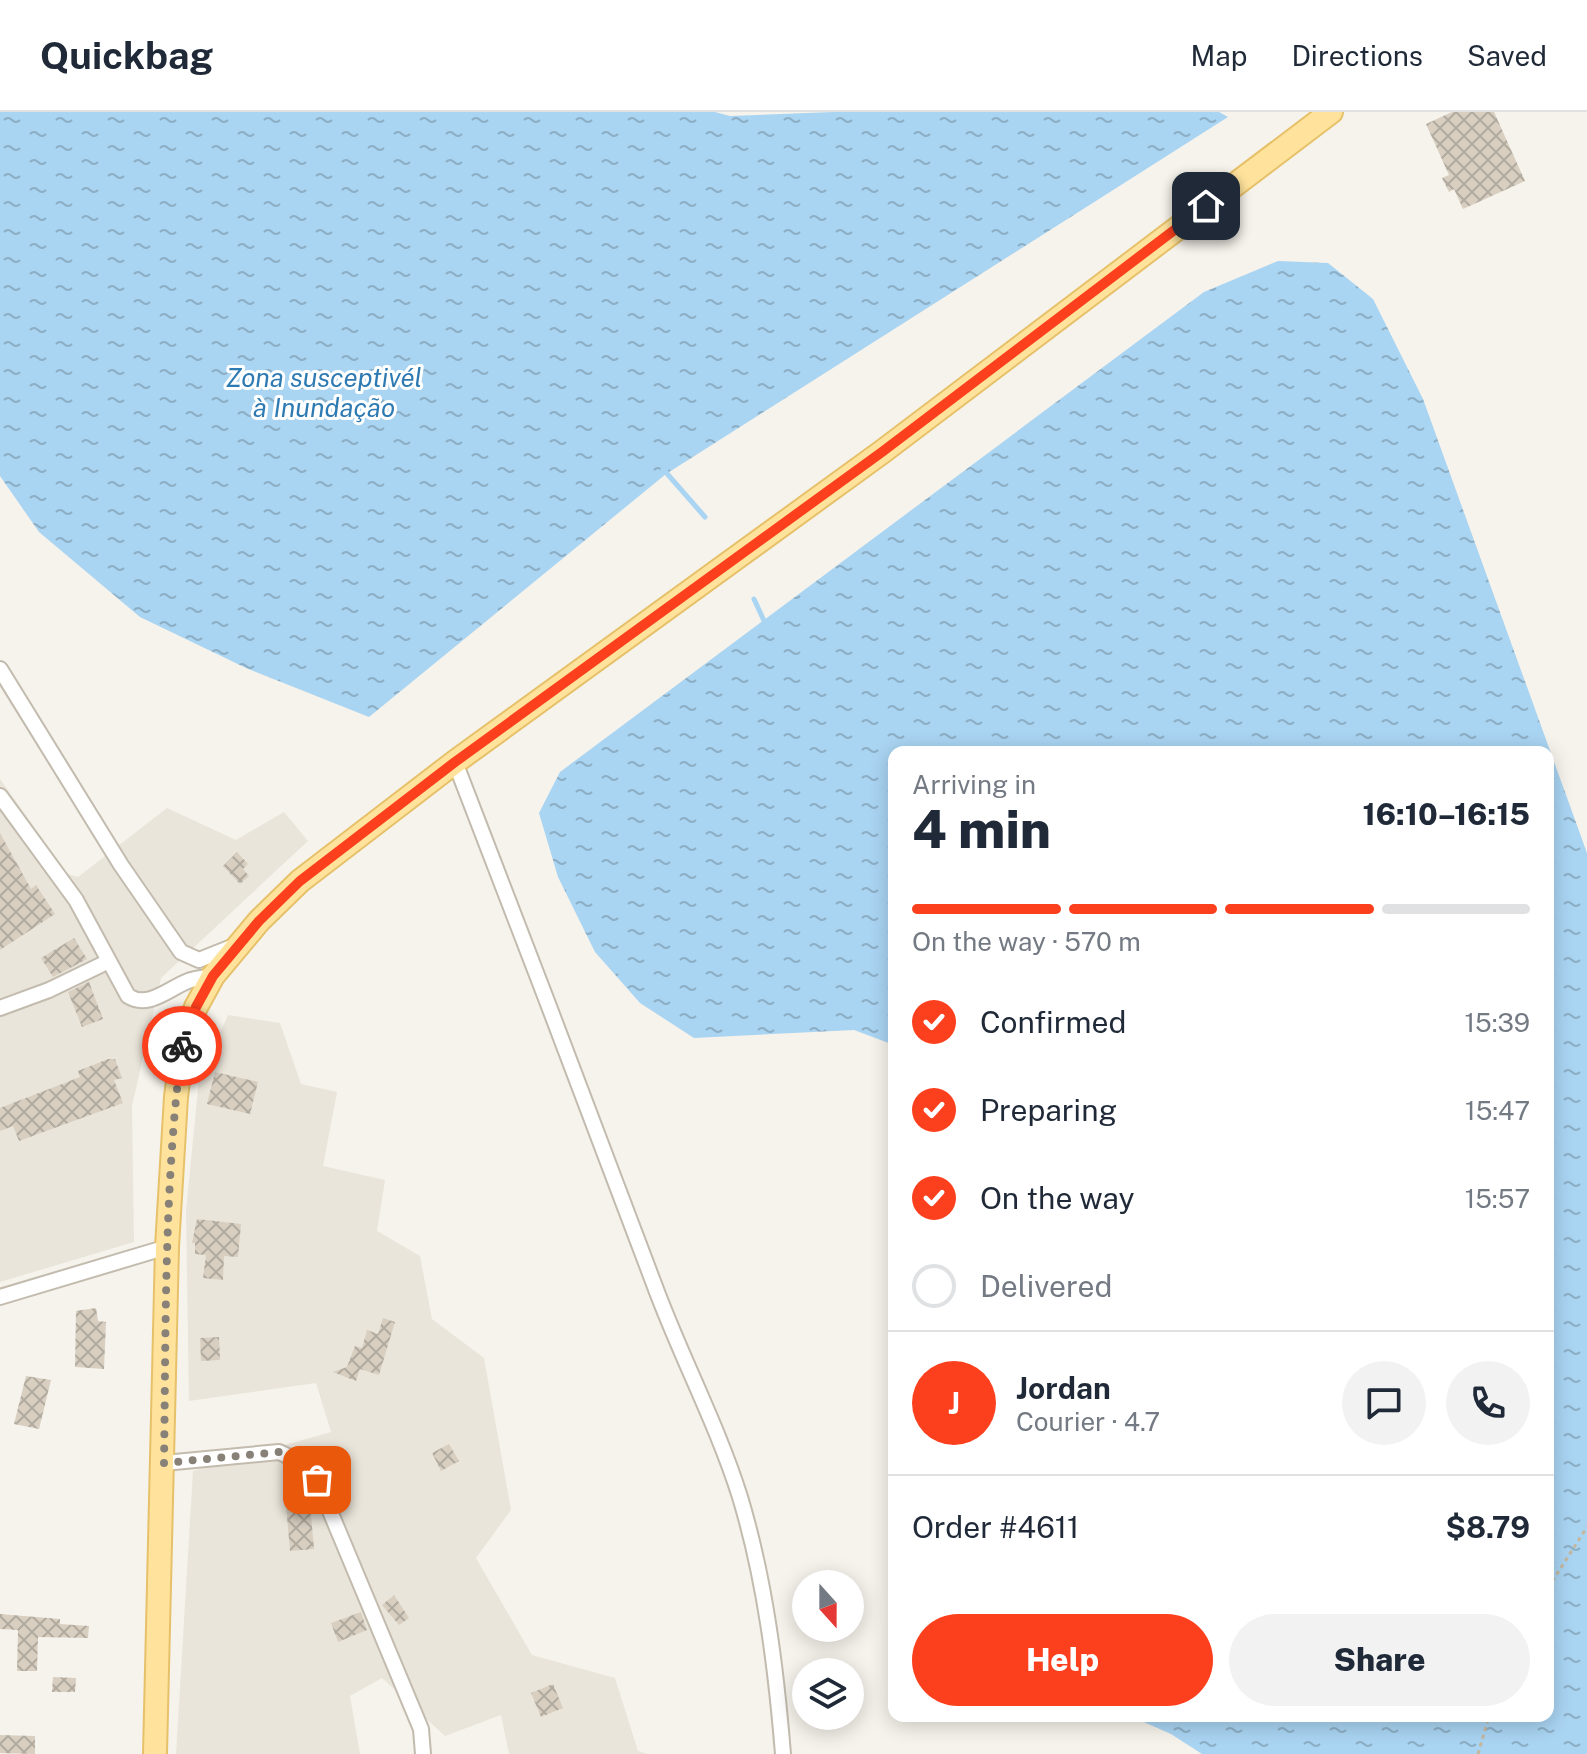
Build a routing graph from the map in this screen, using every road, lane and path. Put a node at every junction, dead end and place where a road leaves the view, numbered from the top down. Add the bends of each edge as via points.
1 (1331, 112) edge
2 (0, 669) edge
3 (455, 762) junction
4 (0, 796) edge
5 (238, 944) junction
6 (107, 962) junction
7 (213, 976) junction
8 (0, 1008) edge
9 (167, 1247) junction
10 (0, 1297) edge
11 (164, 1463) junction
12 (1587, 1527) edge
13 (1554, 1579) edge
14 (1487, 1722) edge
15 (155, 1754) edge
16 (423, 1754) edge
17 (783, 1754) edge
18 (1478, 1754) edge

1 - 3 main road via 882,452
2 - 5 street via 181,952 199,960
3 - 5 main road via 300,881
3 - 17 street via 739,1495 766,1615
4 - 6 street via 76,900
5 - 7 main road
6 - 7 street via 137,1002
6 - 8 street
7 - 9 main road via 183,1042
9 - 10 street
9 - 11 main road
11 - 15 main road
11 - 16 street via 279,1452 305,1464 317,1480 421,1729
12 - 13 path
14 - 18 path

